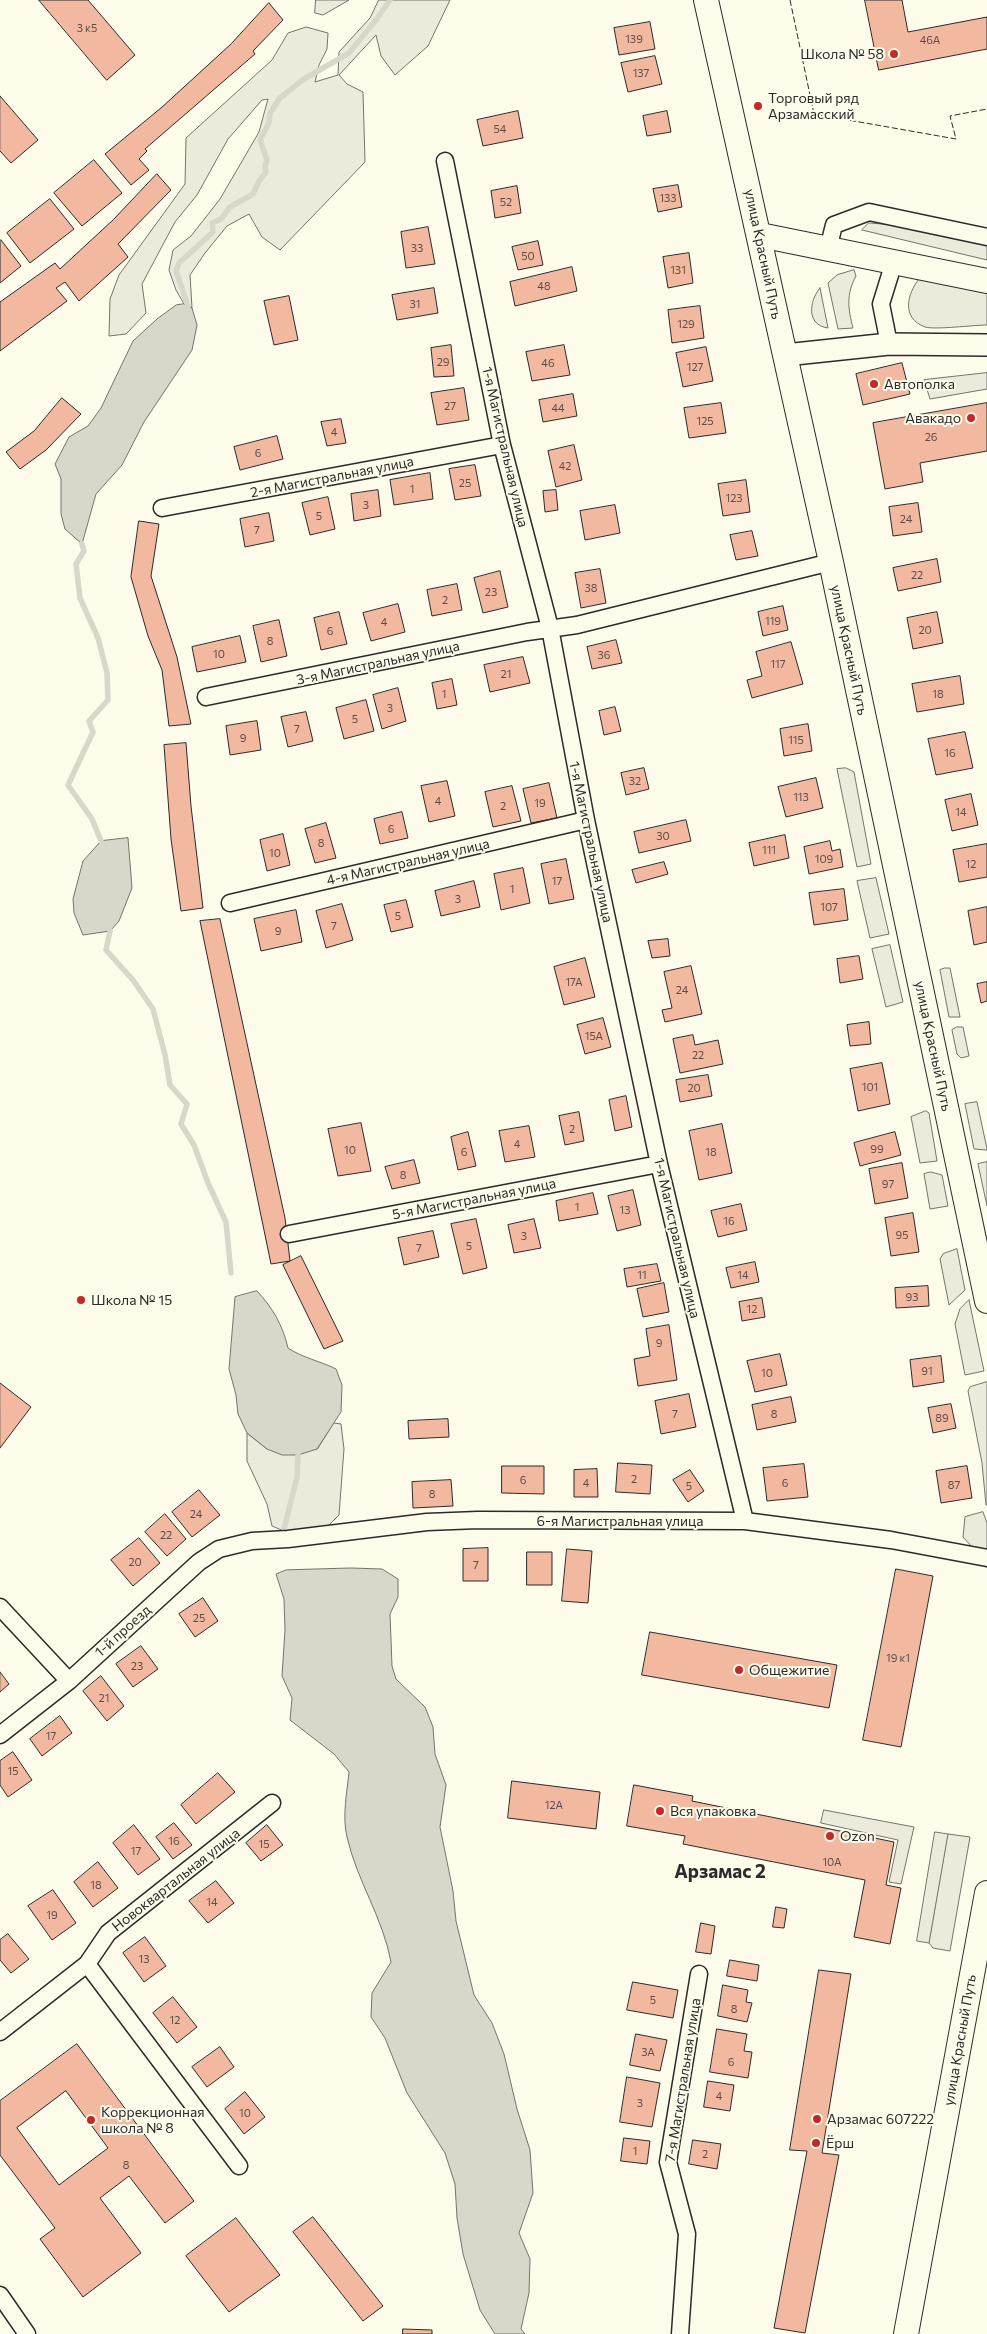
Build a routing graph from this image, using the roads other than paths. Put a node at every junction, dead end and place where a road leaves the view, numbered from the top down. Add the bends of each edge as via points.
1 (706, 0) edge
2 (445, 162) dead end
3 (760, 235) junction
4 (987, 237) edge
5 (828, 249) junction
6 (894, 262) junction
7 (987, 281) edge
8 (889, 344) junction
9 (987, 345) edge
10 (785, 355) junction
11 (502, 445) junction
12 (162, 508) dead end
13 (831, 562) junction
14 (550, 628) junction
15 (206, 697) dead end
16 (586, 820) junction
17 (230, 903) dead end
18 (659, 1164) junction
19 (289, 1234) dead end
20 (987, 1301) edge
21 (745, 1522) junction
22 (252, 1541) joint
23 (987, 1558) edge
24 (0, 1607) edge
25 (69, 1681) junction
26 (0, 1735) edge
27 (272, 1803) dead end
28 (987, 1893) edge
29 (87, 1964) junction
30 (700, 1974) dead end
31 (0, 2032) edge
32 (239, 2166) dead end
33 (0, 2295) edge
34 (28, 2334) edge
35 (680, 2334) edge
36 (906, 2334) edge

1 - 3 main road, улица Красный Путь
2 - 11 street, 1-я Магистральная улица
3 - 5 main road
3 - 10 main road, улица Красный Путь
4 - 5 street via 869,212 834,225
5 - 6 main road
6 - 7 main road
6 - 8 street via 881,304
8 - 9 street
8 - 10 street
10 - 13 main road, улица Красный Путь
11 - 12 street, 2-я Магистральная улица
11 - 14 street, 1-я Магистральная улица
13 - 14 street, 3-я Магистральная улица via 577,625
13 - 20 main road, улица Красный Путь
14 - 15 street, 3-я Магистральная улица
14 - 16 street, 1-я Магистральная улица
16 - 17 street, 4-я Магистральная улица
16 - 18 street, 1-я Магистральная улица
18 - 19 street, 5-я Магистральная улица
18 - 21 street, 1-я Магистральная улица
21 - 22 street, 6-я Магистральная улица via 426,1522 288,1540
21 - 23 street, 6-я Магистральная улица via 891,1540
22 - 25 street, 1-й проезд via 220,1549 199,1562
24 - 25 street
25 - 26 street, 1-й проезд
27 - 29 street, Новоквартальная улица via 108,1933
28 - 36 main road, улица Красный Путь
29 - 31 street, Новоквартальная улица
29 - 32 street
30 - 35 street, 7-я Магистральная улица via 668,2162 686,2234
33 - 34 street

